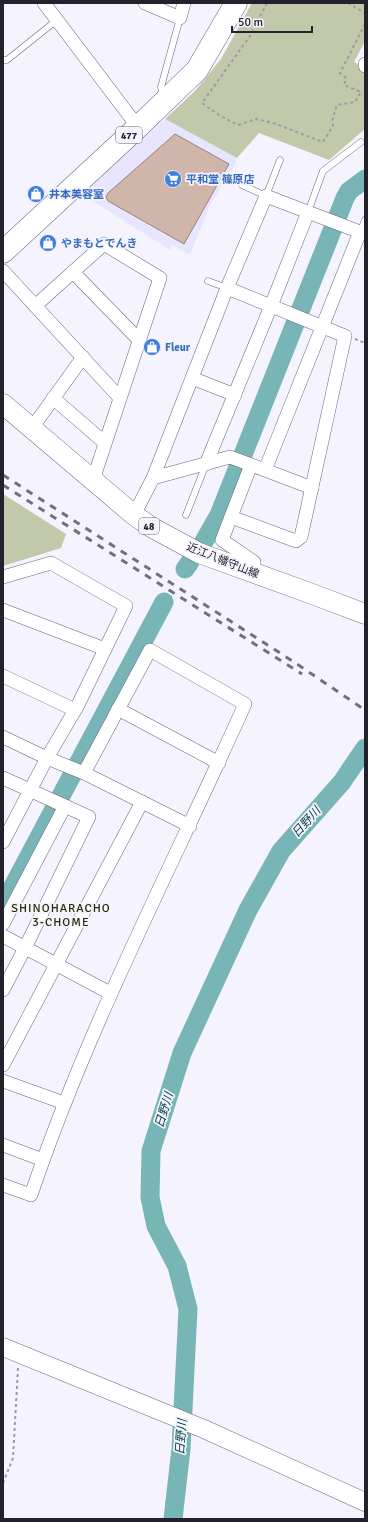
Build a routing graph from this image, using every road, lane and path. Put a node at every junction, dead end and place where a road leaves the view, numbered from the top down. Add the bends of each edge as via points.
1 (44, 3) edge
2 (145, 3) edge
3 (184, 3) edge
4 (236, 3) edge
5 (267, 3) edge
6 (348, 3) edge
7 (365, 13) edge
8 (180, 18) junction
9 (57, 20) junction
10 (365, 24) edge
11 (3, 60) edge
12 (164, 102) junction
13 (138, 127) junction
14 (361, 142) dead end
15 (280, 160) dead end
16 (242, 185) dead end
17 (266, 196) junction
18 (308, 212) junction
19 (363, 226) edge
20 (3, 252) edge
21 (3, 271) edge
22 (73, 272) junction
23 (208, 281) dead end
24 (227, 288) junction
25 (35, 306) junction
26 (271, 306) junction
27 (323, 326) junction
28 (351, 338) dead end
29 (139, 340) junction
30 (365, 343) edge
31 (83, 357) junction
32 (192, 378) junction
33 (235, 395) junction
34 (54, 398) junction
35 (120, 398) junction
36 (3, 404) edge
37 (32, 428) junction
38 (105, 443) junction
39 (206, 464) junction
40 (248, 464) junction
41 (265, 470) junction
42 (153, 478) junction
43 (93, 480) junction
44 (312, 488) junction
45 (134, 514) junction
46 (186, 515) dead end
47 (231, 518) junction
48 (254, 572) junction
49 (3, 577) edge
50 (3, 610) edge
51 (365, 614) edge
52 (105, 649) junction
53 (3, 676) edge
54 (118, 709) junction
55 (75, 710) junction
56 (3, 737) edge
57 (47, 758) junction
58 (219, 763) junction
59 (78, 770) junction
60 (3, 778) edge
61 (30, 790) junction
62 (142, 802) junction
63 (60, 804) junction
64 (9, 817) edge
65 (190, 826) junction
66 (3, 842) edge
67 (3, 924) edge
68 (3, 936) edge
69 (25, 948) junction
70 (56, 964) junction
71 (3, 990) edge
72 (110, 993) junction
73 (3, 1065) edge
74 (3, 1081) edge
75 (64, 1103) junction
76 (3, 1145) edge
77 (43, 1160) junction
78 (3, 1185) edge
79 (14, 1351) edge
80 (3, 1483) edge
81 (365, 1502) edge

1 - 9 street
2 - 8 street
3 - 8 street
4 - 12 highway, 477 via 197,70
5 - 10 path via 250,36 202,103 238,125 256,119 323,142 333,126 337,105 355,102 361,92 344,85 346,78 340,73
6 - 7 path
8 - 12 lane via 161,87
9 - 11 lane via 7,60
9 - 13 street
12 - 13 highway, 477
13 - 20 highway, 477
14 - 18 lane via 323,170
15 - 17 lane
16 - 17 lane
17 - 18 street
17 - 24 street
18 - 19 street via 342,225
18 - 26 street
19 - 27 street
21 - 25 street
22 - 25 street
22 - 29 street
22 - 29 street via 104,244 160,278
23 - 24 lane
24 - 26 street
24 - 32 street
25 - 31 street
26 - 27 street
26 - 33 street
27 - 41 street
27 - 44 street via 345,336
28 - 30 path
29 - 35 street
31 - 34 street
31 - 35 street
32 - 33 street
32 - 42 street
33 - 39 street
34 - 37 street
34 - 38 street
35 - 38 street
36 - 37 main road, 近江八幡守山線 / 48
37 - 43 main road, 近江八幡守山線 / 48
38 - 43 street
39 - 40 street via 230,457
39 - 42 street
39 - 46 lane
40 - 41 street
40 - 47 street
41 - 44 street
42 - 45 street
43 - 45 main road, 近江八幡守山線 / 48
44 - 47 street via 301,537 296,541
45 - 48 main road, 近江八幡守山線 / 48 via 151,527 199,553
47 - 48 street via 222,540 254,562
48 - 51 main road, 近江八幡守山線 / 48
49 - 52 street via 51,564 126,606
50 - 52 street
52 - 55 street
53 - 55 street
54 - 58 street
54 - 58 street via 150,650 246,704
54 - 59 street
55 - 57 street
56 - 57 street
57 - 59 street
57 - 61 street
58 - 65 street
59 - 62 street
60 - 61 street
61 - 63 street
61 - 64 street
62 - 65 street
62 - 70 street
63 - 67 street
63 - 69 street via 88,817
64 - 66 street
65 - 72 street
68 - 69 street
69 - 70 street
69 - 71 street
70 - 72 street
70 - 73 street
72 - 75 street
74 - 75 street
75 - 77 street
76 - 77 street
77 - 78 street via 31,1196
79 - 80 path via 13,1458
79 - 81 street via 204,1429

